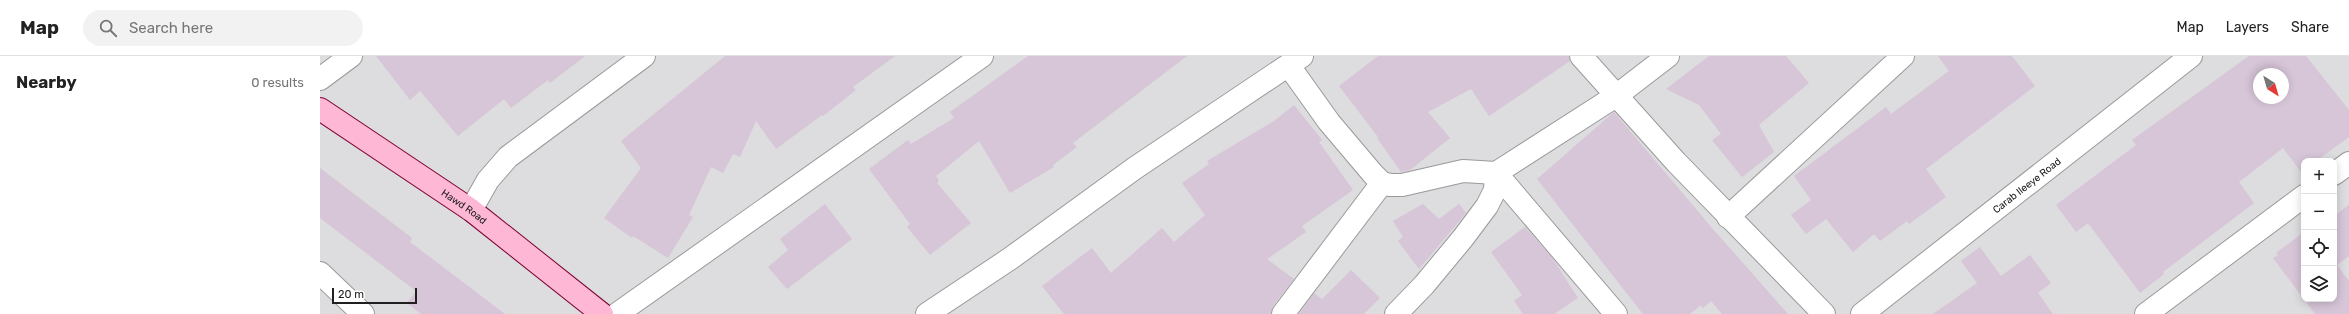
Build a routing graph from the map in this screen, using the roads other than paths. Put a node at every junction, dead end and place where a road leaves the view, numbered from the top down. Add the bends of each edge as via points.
1 (351, 56) edge
2 (644, 56) edge
3 (982, 56) edge
4 (1581, 56) edge
5 (1668, 56) edge
6 (1903, 56) edge
7 (2191, 56) edge
8 (1296, 61) edge
9 (320, 79) edge
10 (1616, 96) junction
11 (320, 109) edge
12 (2349, 163) edge
13 (2337, 172) edge
14 (1496, 173) junction
15 (1382, 183) junction
16 (2301, 198) edge
17 (470, 210) junction
18 (1728, 217) junction
19 (320, 273) edge
20 (363, 314) edge
21 (602, 314) edge
22 (617, 314) edge
23 (927, 314) edge
24 (1283, 314) edge
25 (1396, 314) edge
26 (1616, 314) edge
27 (1824, 314) edge
28 (1862, 314) edge
29 (2146, 314) edge

1 - 9 street
2 - 17 street via 508,157 488,180
3 - 22 street
4 - 10 street
5 - 10 street
6 - 18 street
7 - 28 street, Carab Ileeye Road
8 - 15 street via 1329,122
8 - 23 street via 1134,168 1011,258
10 - 14 street
10 - 18 street
11 - 17 main road, Hawd Road
12 - 13 street
14 - 15 street via 1463,171 1402,185 1390,186
14 - 25 street via 1494,190 1487,206 1439,268
14 - 26 street
15 - 24 street
16 - 29 street
17 - 21 main road, Hawd Road
18 - 27 street
19 - 20 street

